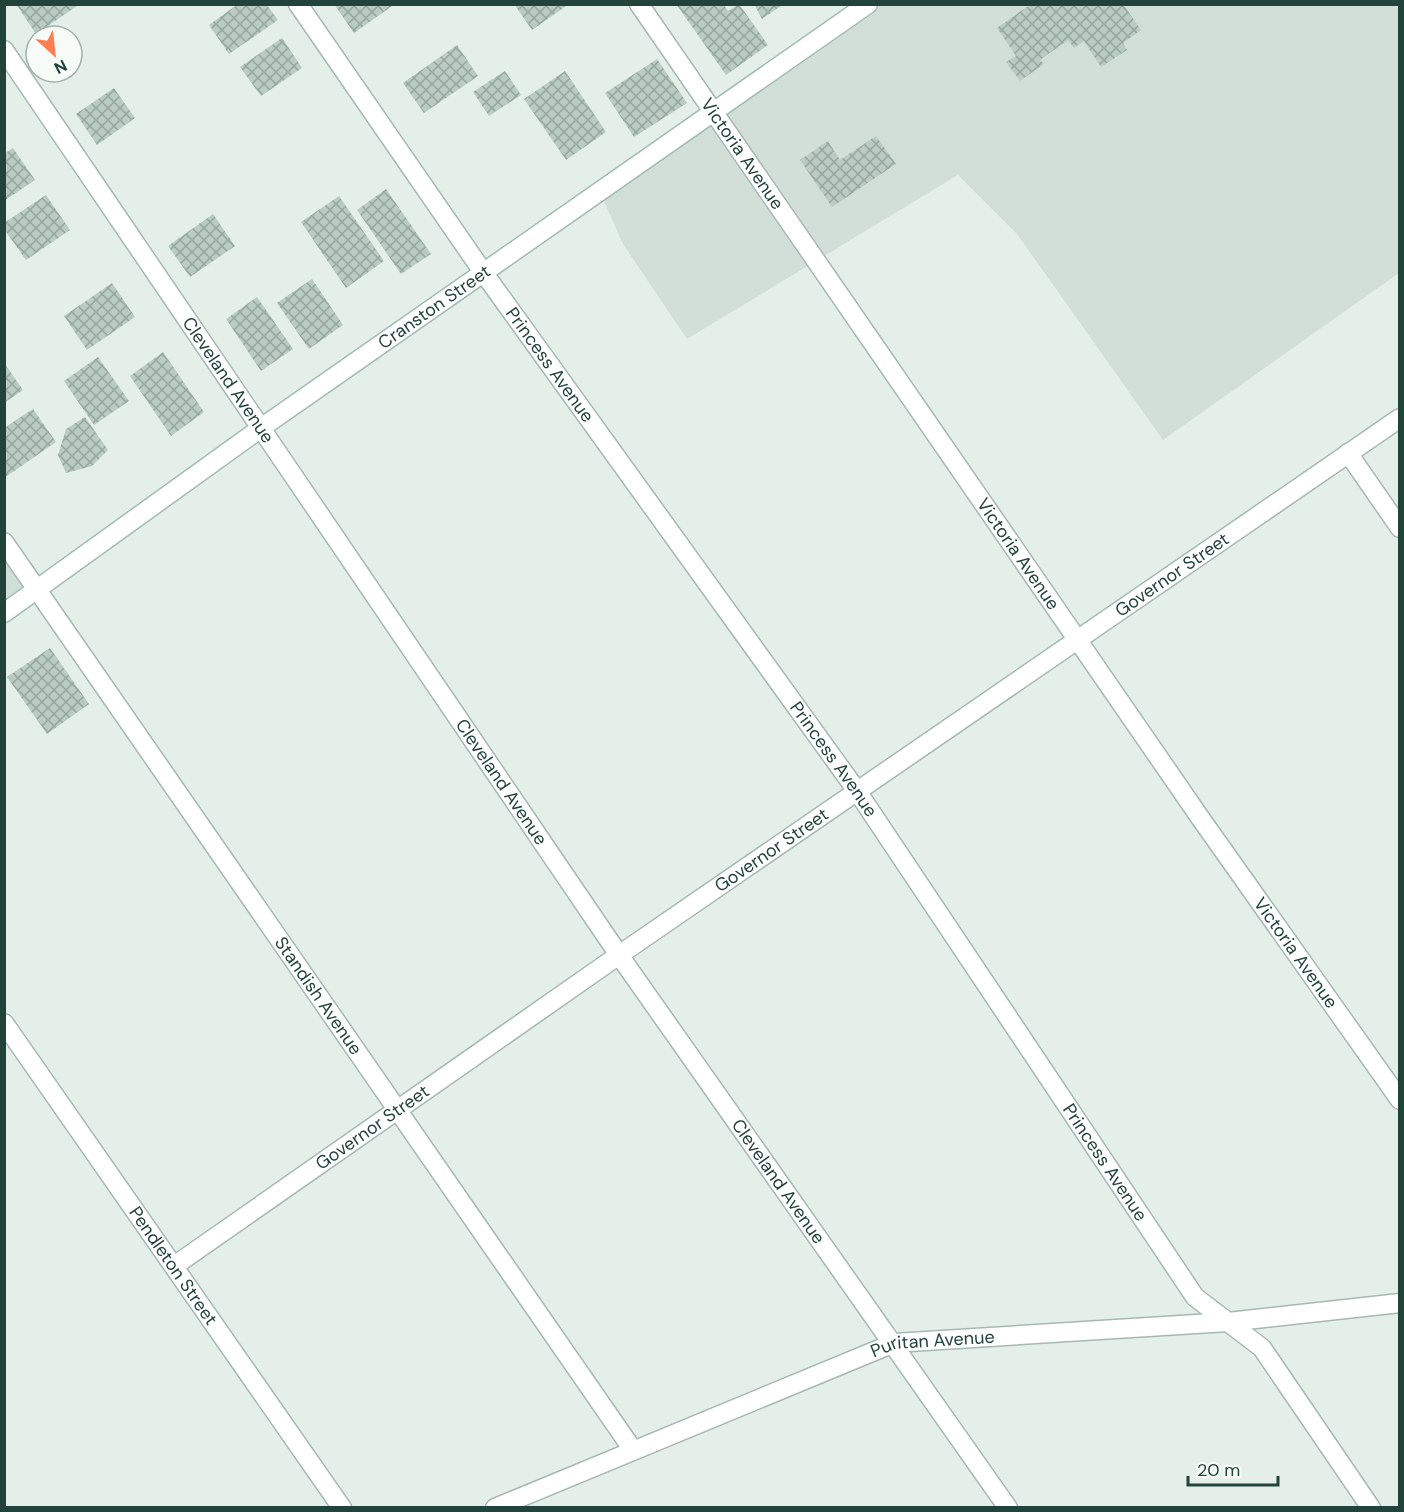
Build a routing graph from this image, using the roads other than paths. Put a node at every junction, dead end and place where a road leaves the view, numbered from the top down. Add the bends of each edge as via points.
1 (298, 4) edge
2 (639, 4) edge
3 (868, 4) edge
4 (4, 50) edge
5 (712, 112) junction
6 (483, 272) junction
7 (1400, 418) edge
8 (261, 428) junction
9 (1348, 453) junction
10 (1400, 528) edge
11 (4, 542) edge
12 (38, 589) junction
13 (4, 613) edge
14 (1078, 640) junction
15 (857, 791) junction
16 (619, 955) junction
17 (4, 1023) edge
18 (1400, 1100) edge
19 (399, 1108) junction
20 (174, 1266) junction
21 (1400, 1303) edge
22 (1228, 1322) junction
23 (894, 1343) junction
24 (633, 1450) junction
25 (342, 1508) edge
26 (495, 1508) edge
27 (1008, 1508) edge
28 (1371, 1508) edge

1 - 6 street, Princess Avenue
2 - 5 street, Victoria Avenue
3 - 5 street, Cranston Street
4 - 8 street, Cleveland Avenue
5 - 6 street, Cranston Street
5 - 14 street, Victoria Avenue
6 - 8 street, Cranston Street
6 - 15 street, Princess Avenue
7 - 9 street, Governor Street
8 - 12 street, Cranston Street
8 - 16 street, Cleveland Avenue
9 - 10 street
9 - 14 street, Governor Street
11 - 12 street, Standish Avenue
12 - 13 street, Cranston Street
12 - 19 street, Standish Avenue
14 - 15 street, Governor Street
14 - 18 street, Victoria Avenue
15 - 16 street, Governor Street
15 - 22 street, Princess Avenue via 1195,1297
16 - 19 street, Governor Street
16 - 23 street, Cleveland Avenue
17 - 20 street, Pendleton Street
19 - 20 street, Governor Street
19 - 24 street, Standish Avenue
20 - 25 street, Pendleton Street
21 - 22 street, Puritan Avenue
22 - 23 street, Puritan Avenue
22 - 28 street, Princess Avenue via 1262,1348
23 - 24 street, Puritan Avenue
23 - 27 street, Cleveland Avenue
24 - 26 street, Puritan Avenue

